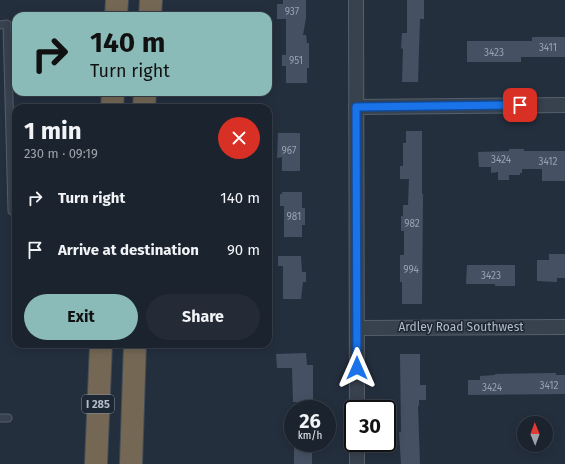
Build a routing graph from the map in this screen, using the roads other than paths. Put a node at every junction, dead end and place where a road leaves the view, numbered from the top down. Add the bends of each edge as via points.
1 (117, 0) edge
2 (151, 0) edge
3 (356, 0) edge
4 (116, 12) edge
5 (150, 12) edge
6 (0, 25) edge
7 (565, 105) edge
8 (356, 107) junction
9 (12, 211) dead end
10 (565, 327) edge
11 (357, 328) junction
12 (101, 348) edge
13 (135, 348) edge
14 (357, 400) edge
15 (0, 418) edge
16 (8, 418) dead end
17 (357, 452) edge
18 (96, 464) edge
19 (131, 464) edge
20 (357, 464) edge

1 - 4 highway
2 - 5 highway
3 - 8 street
6 - 9 lane via 7,24
7 - 8 street
8 - 11 street
10 - 11 street, Ardley Road Southwest
11 - 14 street
12 - 18 highway, I 285
13 - 19 highway
15 - 16 lane
17 - 20 street

